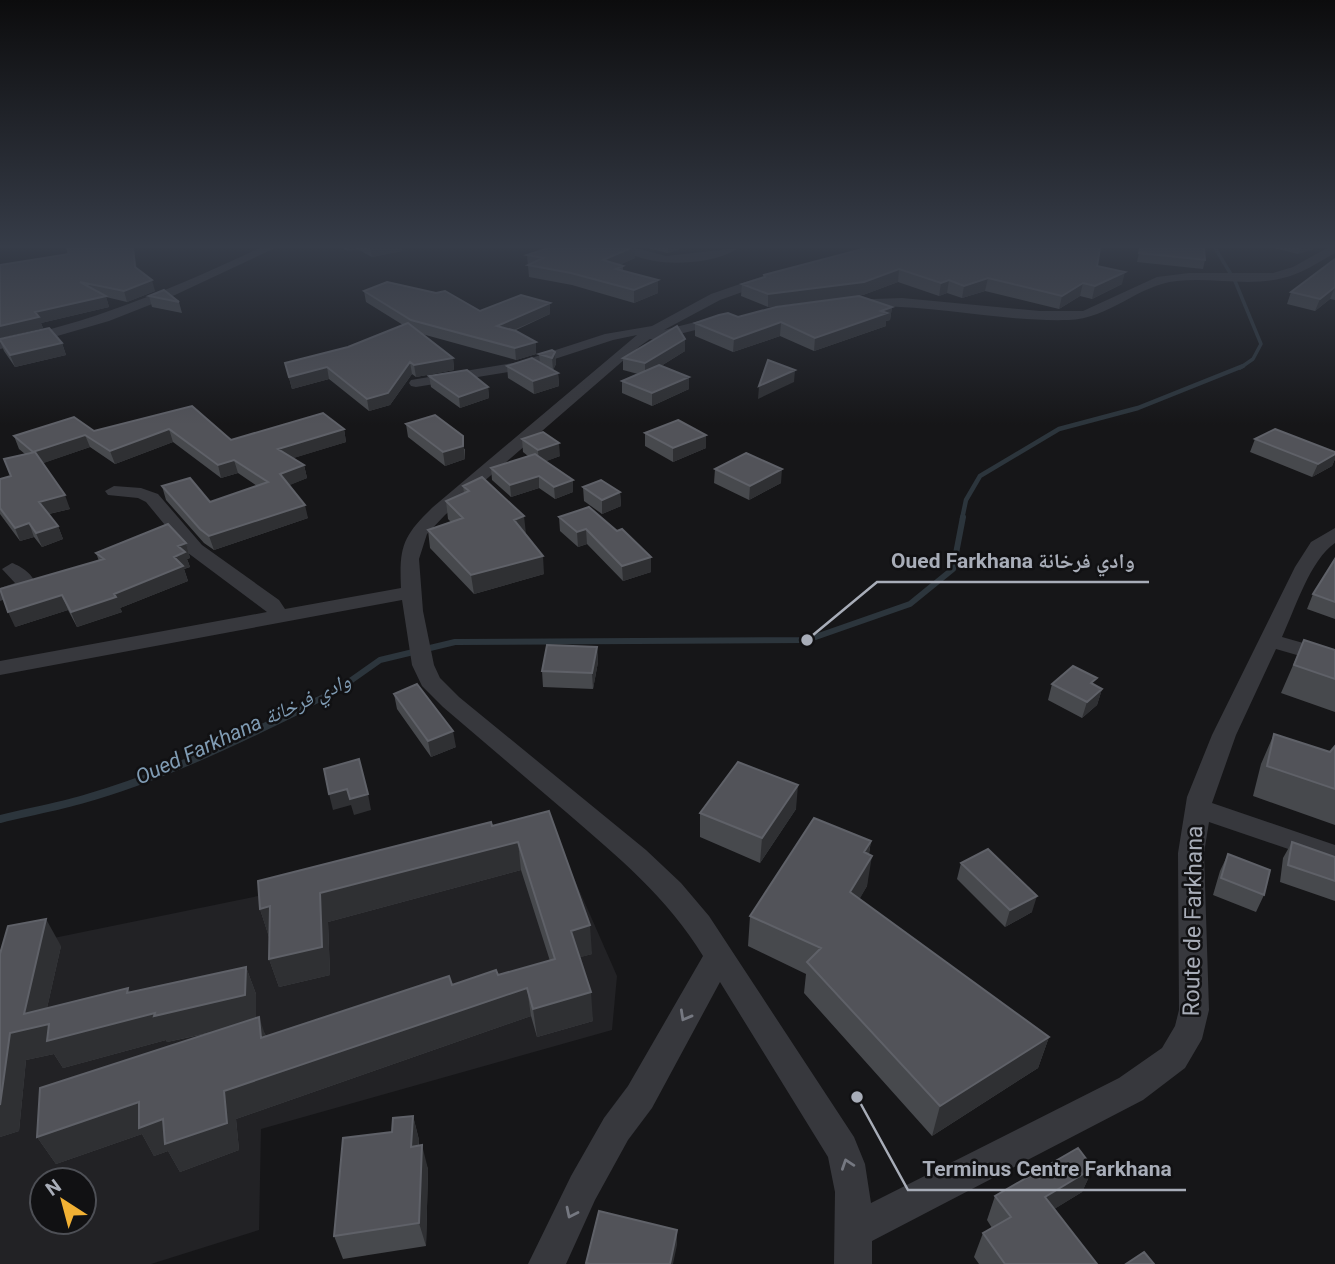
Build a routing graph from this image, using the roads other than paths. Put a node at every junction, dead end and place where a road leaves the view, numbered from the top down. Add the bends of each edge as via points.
1 (136, 307) edge
2 (694, 307) edge
3 (966, 307) edge
4 (1109, 307) edge
5 (674, 316) junction
6 (656, 327) junction
7 (635, 344) junction
8 (0, 345) edge
9 (416, 383) dead end
10 (114, 491) dead end
11 (1335, 535) edge
12 (12, 569) dead end
13 (0, 595) edge
14 (412, 602) junction
15 (280, 617) junction
16 (1269, 640) junction
17 (1335, 659) edge
18 (0, 668) edge
19 (1198, 808) junction
20 (1335, 855) edge
21 (718, 957) junction
22 (850, 1253) edge
23 (547, 1264) edge

1 - 8 street via 50,336
2 - 5 street
3 - 4 street via 1082,315
5 - 6 street
5 - 7 street via 718,321
6 - 7 street
6 - 9 street via 521,366
7 - 14 street via 418,532 409,559
10 - 15 street via 152,498 195,549 272,604
11 - 16 street, Route de Farkhana via 1318,545
12 - 13 street via 25,586
14 - 15 street
14 - 21 street via 430,681 637,856 699,924
15 - 18 street
16 - 17 street
16 - 19 street, Route de Farkhana via 1212,762
19 - 20 street
19 - 22 street, Route de Farkhana via 1191,853 1194,1010 1181,1051 1131,1089
22 -> 21 street via 856,1199 842,1149
21 -> 23 street via 640,1097 609,1141

